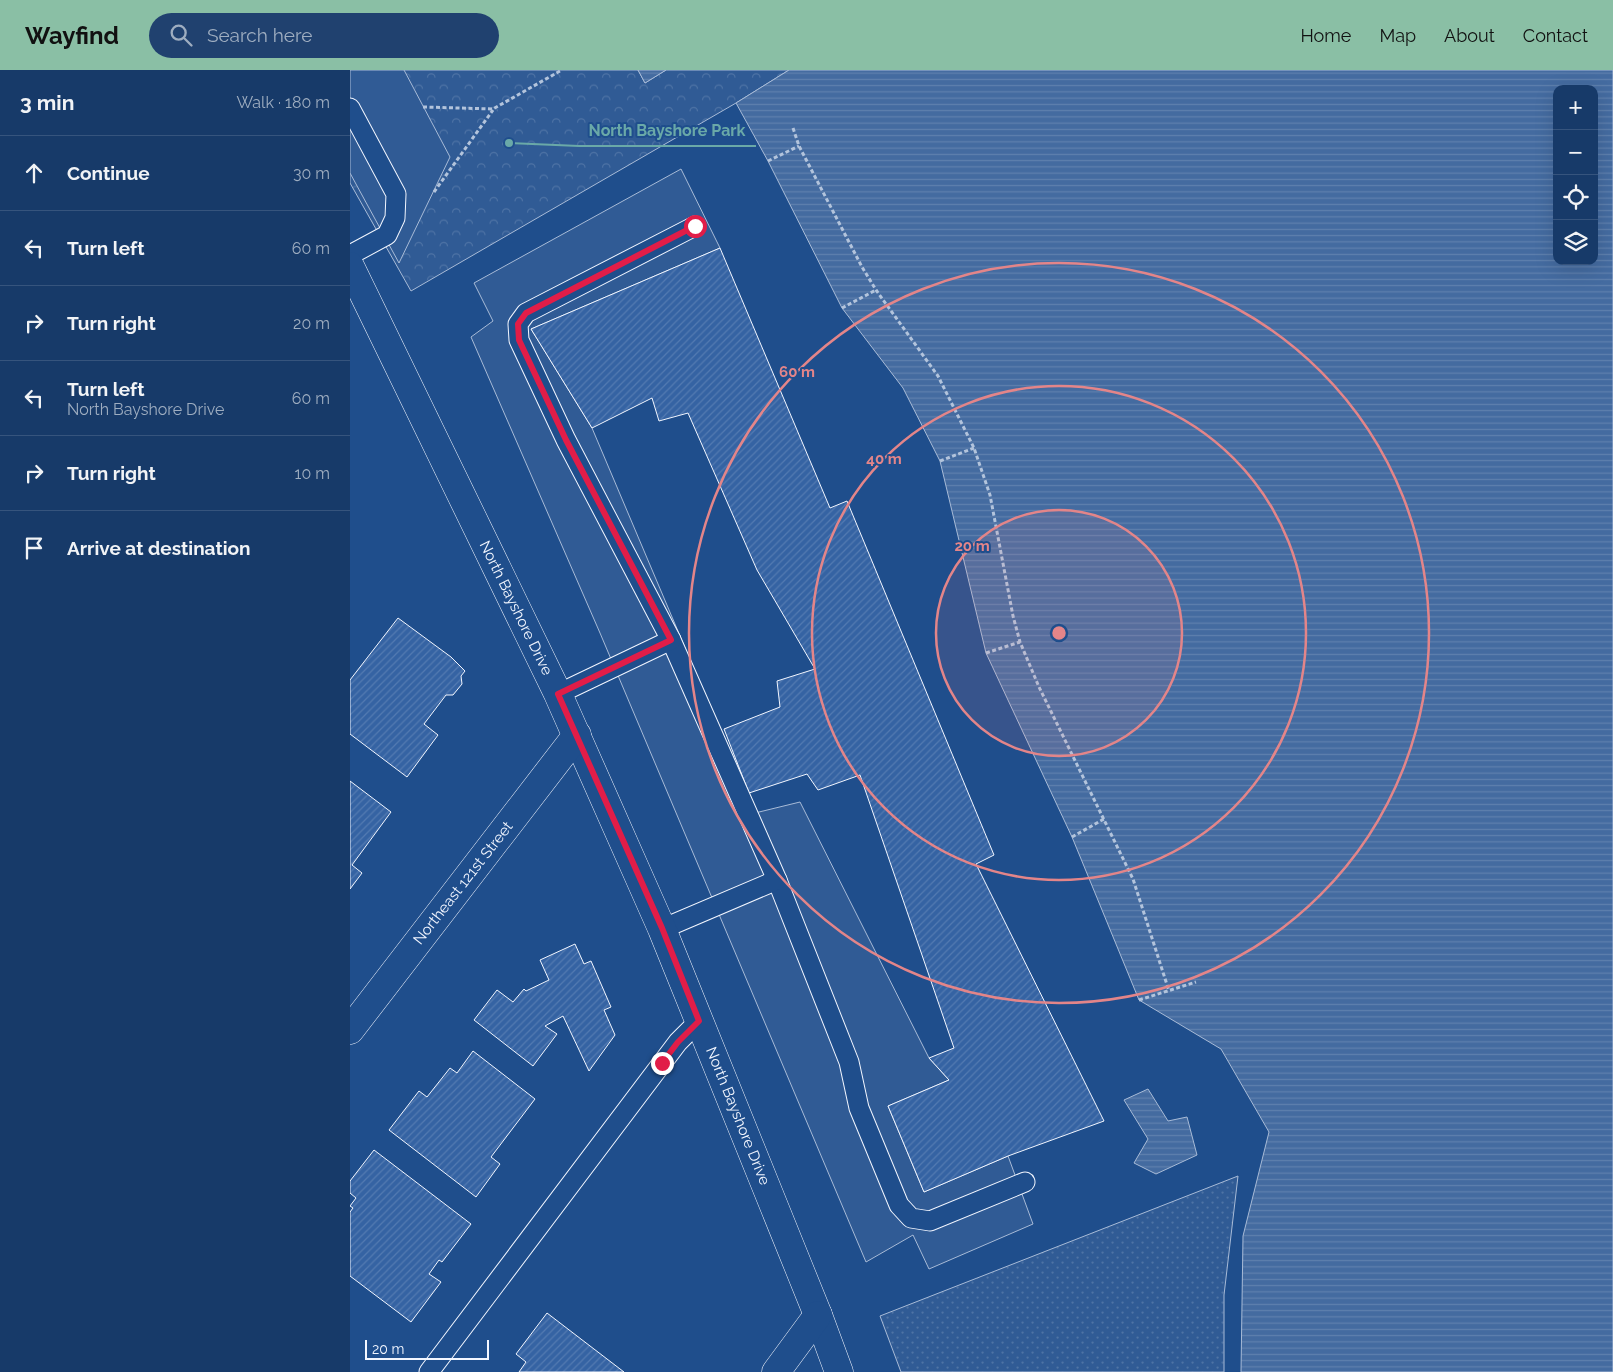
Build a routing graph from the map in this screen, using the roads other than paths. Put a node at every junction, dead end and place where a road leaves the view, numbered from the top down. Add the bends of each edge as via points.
1 (350, 108) edge
2 (695, 226) dead end
3 (351, 269) edge
4 (671, 640) junction
5 (558, 694) junction
6 (577, 735) junction
7 (777, 880) junction
8 (662, 928) junction
9 (699, 1021) junction
10 (350, 1030) edge
11 (1025, 1182) dead end
12 (818, 1315) junction
13 (429, 1372) edge
14 (776, 1372) edge
15 (839, 1372) edge

1 - 3 lane via 396,194 395,218 387,235
2 - 4 lane via 526,313 518,324 519,340 566,440
3 - 5 street, North Bayshore Drive
4 - 5 lane
4 - 7 lane
5 - 6 street, North Bayshore Drive
6 - 8 street, North Bayshore Drive
6 - 10 street, Northeast 121st Street
7 - 8 lane
7 - 11 lane via 850,1062 859,1108 899,1205 911,1218 930,1221
8 - 9 street, North Bayshore Drive
9 - 12 street, North Bayshore Drive
9 - 13 lane via 678,1042
12 - 14 street
12 - 15 street, North Bayshore Drive

